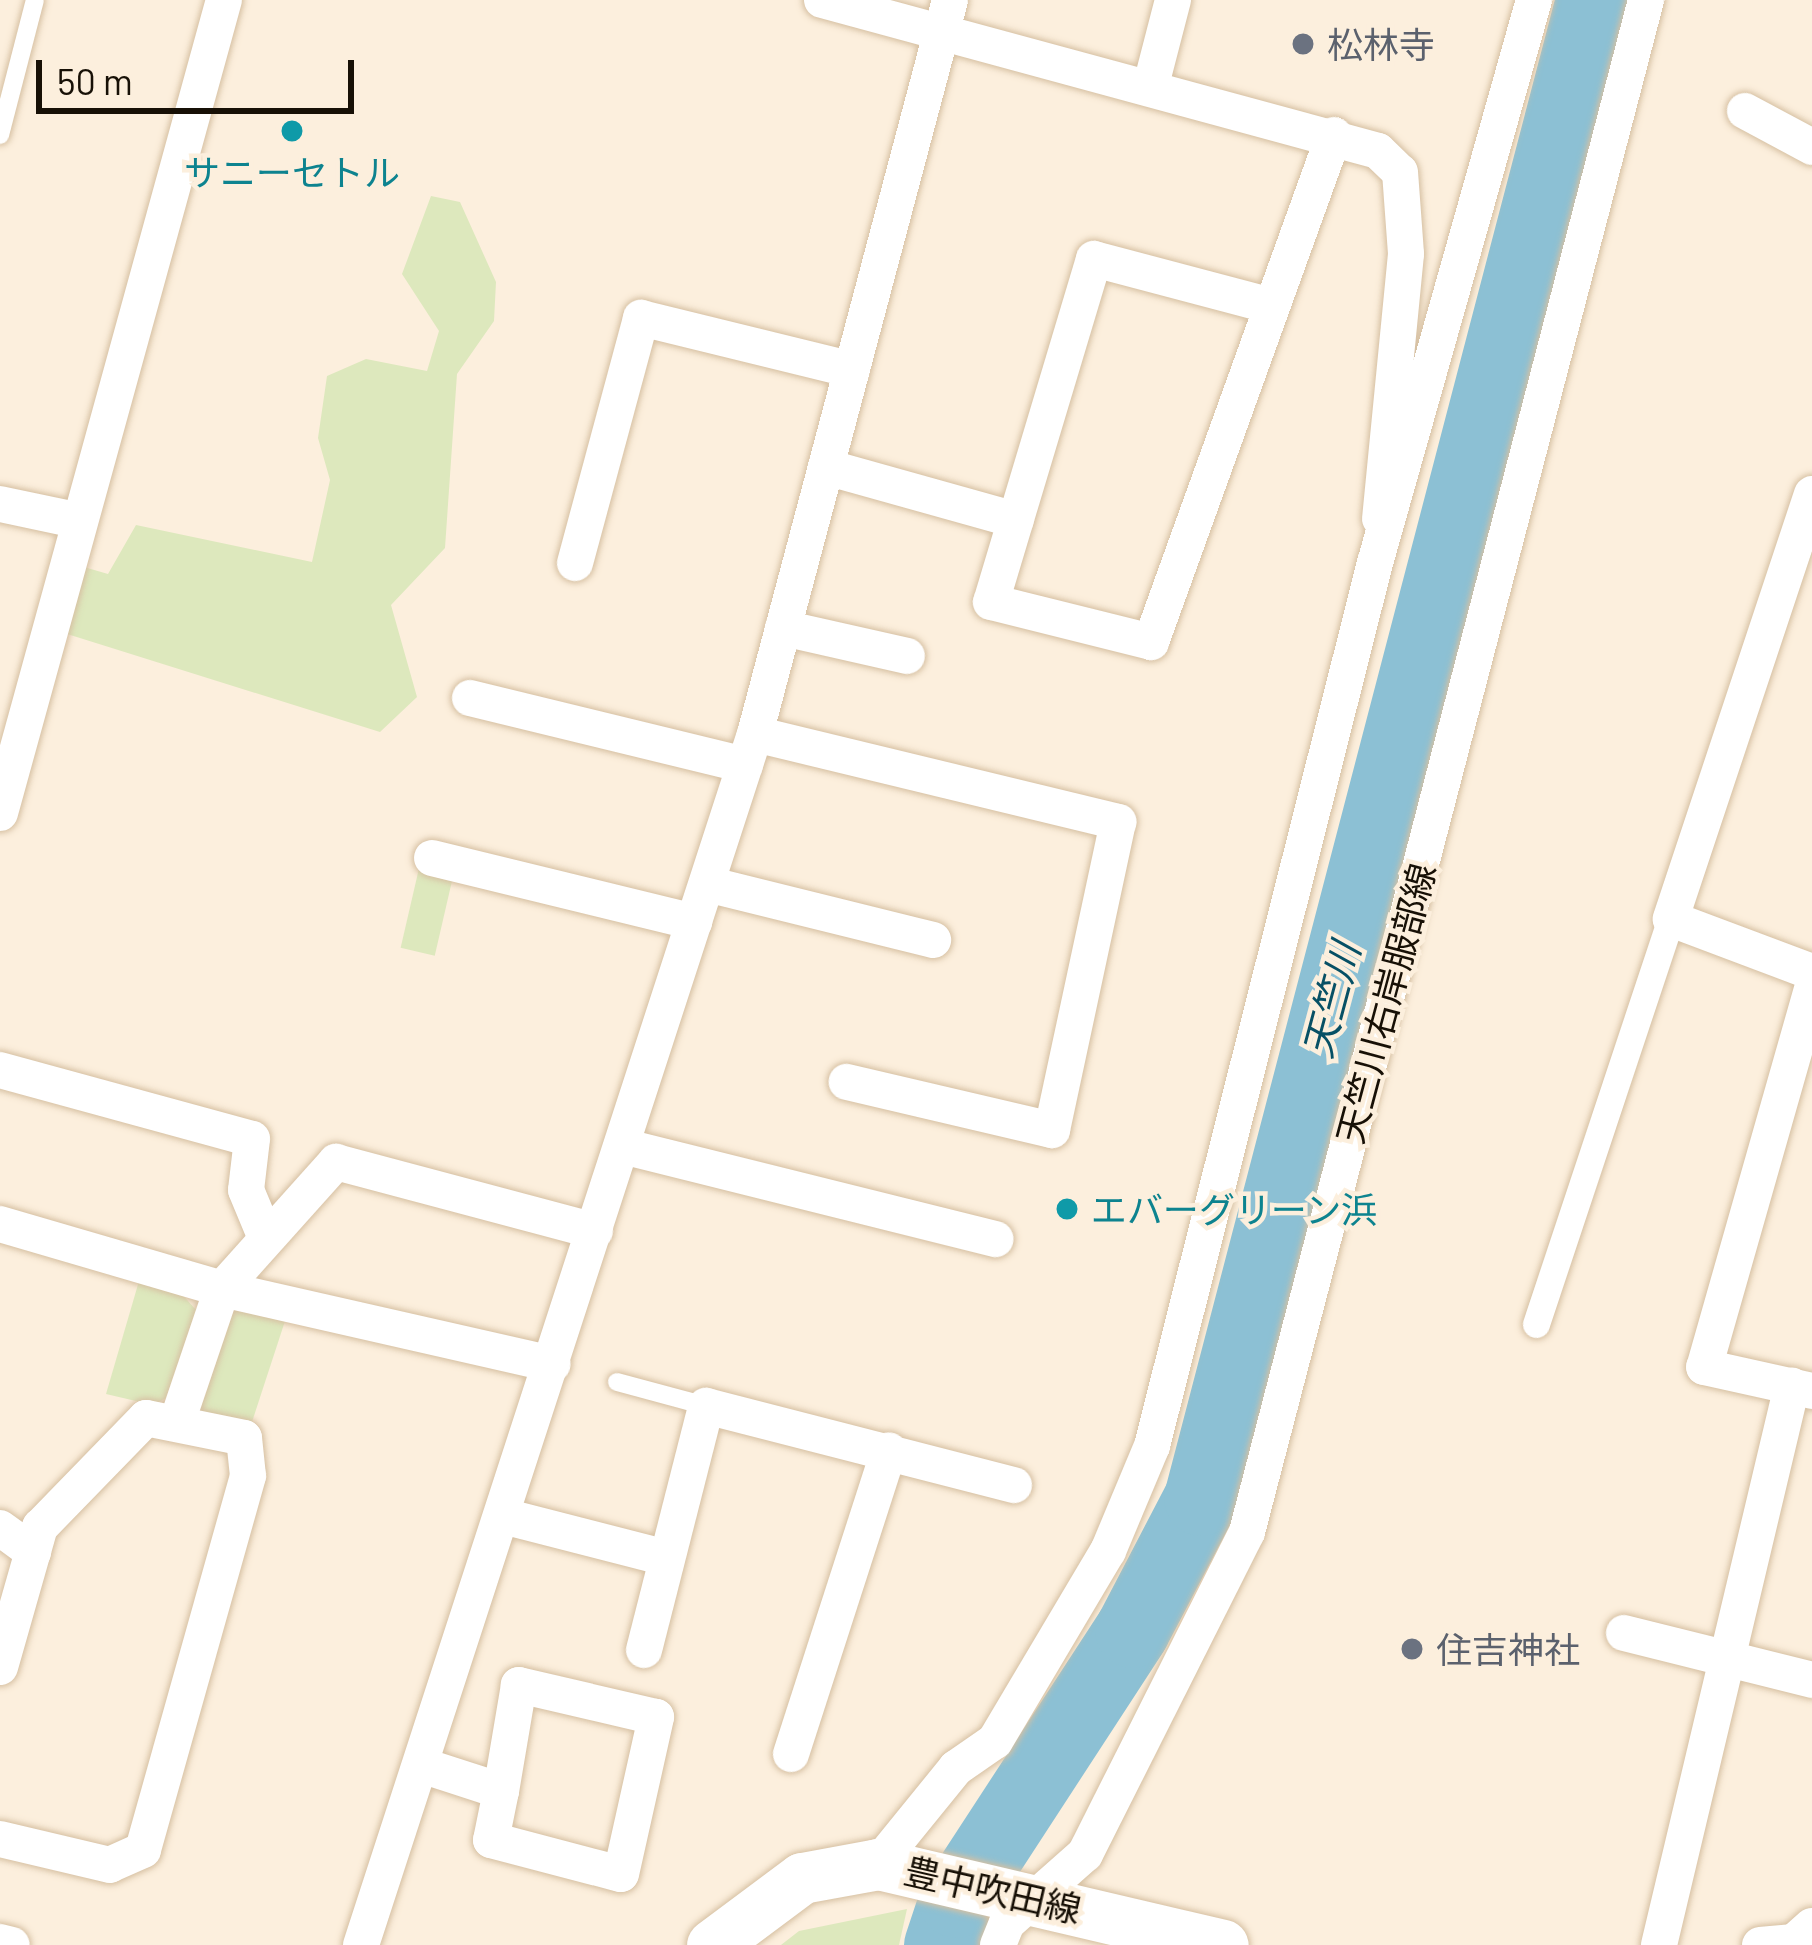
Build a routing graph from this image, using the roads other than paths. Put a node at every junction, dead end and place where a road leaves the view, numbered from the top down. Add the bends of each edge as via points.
1 (35, 0) edge
2 (224, 0) edge
3 (822, 0) edge
4 (1173, 0) edge
5 (1534, 0) edge
6 (1646, 0) edge
7 (946, 15) edge
8 (1152, 81) junction
9 (1745, 111) dead end
10 (0, 135) edge
11 (1334, 136) junction
12 (1812, 147) edge
13 (1268, 305) junction
14 (853, 370) junction
15 (826, 467) junction
16 (1812, 494) edge
17 (0, 504) edge
18 (76, 520) junction
19 (1016, 520) junction
20 (1382, 538) junction
21 (575, 563) dead end
22 (783, 628) junction
23 (908, 656) dead end
24 (470, 698) dead end
25 (9, 747) edge
26 (750, 749) junction
27 (0, 813) edge
28 (432, 858) dead end
29 (707, 884) junction
30 (1671, 919) junction
31 (694, 922) junction
32 (933, 940) dead end
33 (1812, 972) edge
34 (1812, 989) edge
35 (0, 1070) edge
36 (848, 1082) dead end
37 (622, 1146) junction
38 (0, 1224) edge
39 (595, 1231) junction
40 (266, 1238) junction
41 (996, 1239) dead end
42 (222, 1289) junction
43 (1536, 1324) dead end
44 (553, 1364) junction
45 (617, 1382) dead end
46 (1802, 1388) edge
47 (706, 1406) junction
48 (177, 1422) junction
49 (889, 1450) junction
50 (1014, 1484) dead end
51 (503, 1516) junction
52 (0, 1528) edge
53 (33, 1552) junction
54 (666, 1558) junction
55 (1624, 1633) dead end
56 (644, 1650) dead end
57 (1728, 1659) junction
58 (0, 1667) edge
59 (1812, 1680) edge
60 (791, 1754) dead end
61 (421, 1765) junction
62 (501, 1791) junction
63 (0, 1840) edge
64 (899, 1866) junction
65 (1020, 1893) junction
66 (1812, 1927) edge
67 (0, 1942) edge
68 (12, 1945) edge
69 (361, 1945) edge
70 (712, 1945) edge
71 (998, 1945) edge
72 (1222, 1945) edge
73 (1659, 1945) edge
74 (1760, 1945) edge

1 - 10 lane
2 - 18 street
3 - 7 street
4 - 8 street
5 - 20 street
6 - 65 street, 天竺川右岸服部線 via 1247,1532 1085,1853
7 - 8 street
7 - 14 street
8 - 11 street
9 - 12 street
11 - 13 street
11 - 20 street via 1400,172 1405,210
13 - 19 street via 1094,259
13 - 19 street via 1151,642 991,602
14 - 15 street
14 - 21 street via 641,318
15 - 19 street
15 - 22 street
16 - 30 street
17 - 18 street
18 - 25 street
20 - 64 street via 1151,1446 1108,1551 995,1741 956,1768
22 - 23 street
22 - 26 street
24 - 26 street
25 - 27 street
26 - 29 street
26 - 36 street via 1118,822 1052,1130
28 - 31 street
29 - 31 street
29 - 32 street
30 - 33 street
30 - 43 street
31 - 37 street
34 - 46 street via 1704,1367
35 - 40 street via 252,1139 246,1190
37 - 39 street
37 - 41 street
38 - 42 street
39 - 40 street via 336,1162
39 - 44 street
40 - 42 street
42 - 44 street
42 - 48 street
44 - 51 street
45 - 47 lane
46 - 57 street
47 - 49 street
47 - 54 street
48 - 53 street via 146,1418 40,1527
48 - 63 street via 244,1438 248,1476 143,1850 110,1865
49 - 50 street
49 - 60 street
51 - 54 street
51 - 61 street
52 - 53 street
53 - 58 street
54 - 56 street
55 - 57 street
57 - 59 street
57 - 73 street
61 - 62 street
61 - 69 street
62 - 62 street via 491,1840 621,1874 656,1717 519,1685
64 - 65 main road, 豊中吹田線
64 - 70 main road, 豊中吹田線 via 802,1878
65 - 71 street, 天竺川右岸服部線
65 - 72 main road, 豊中吹田線
66 - 74 street via 1794,1942
67 - 68 street

